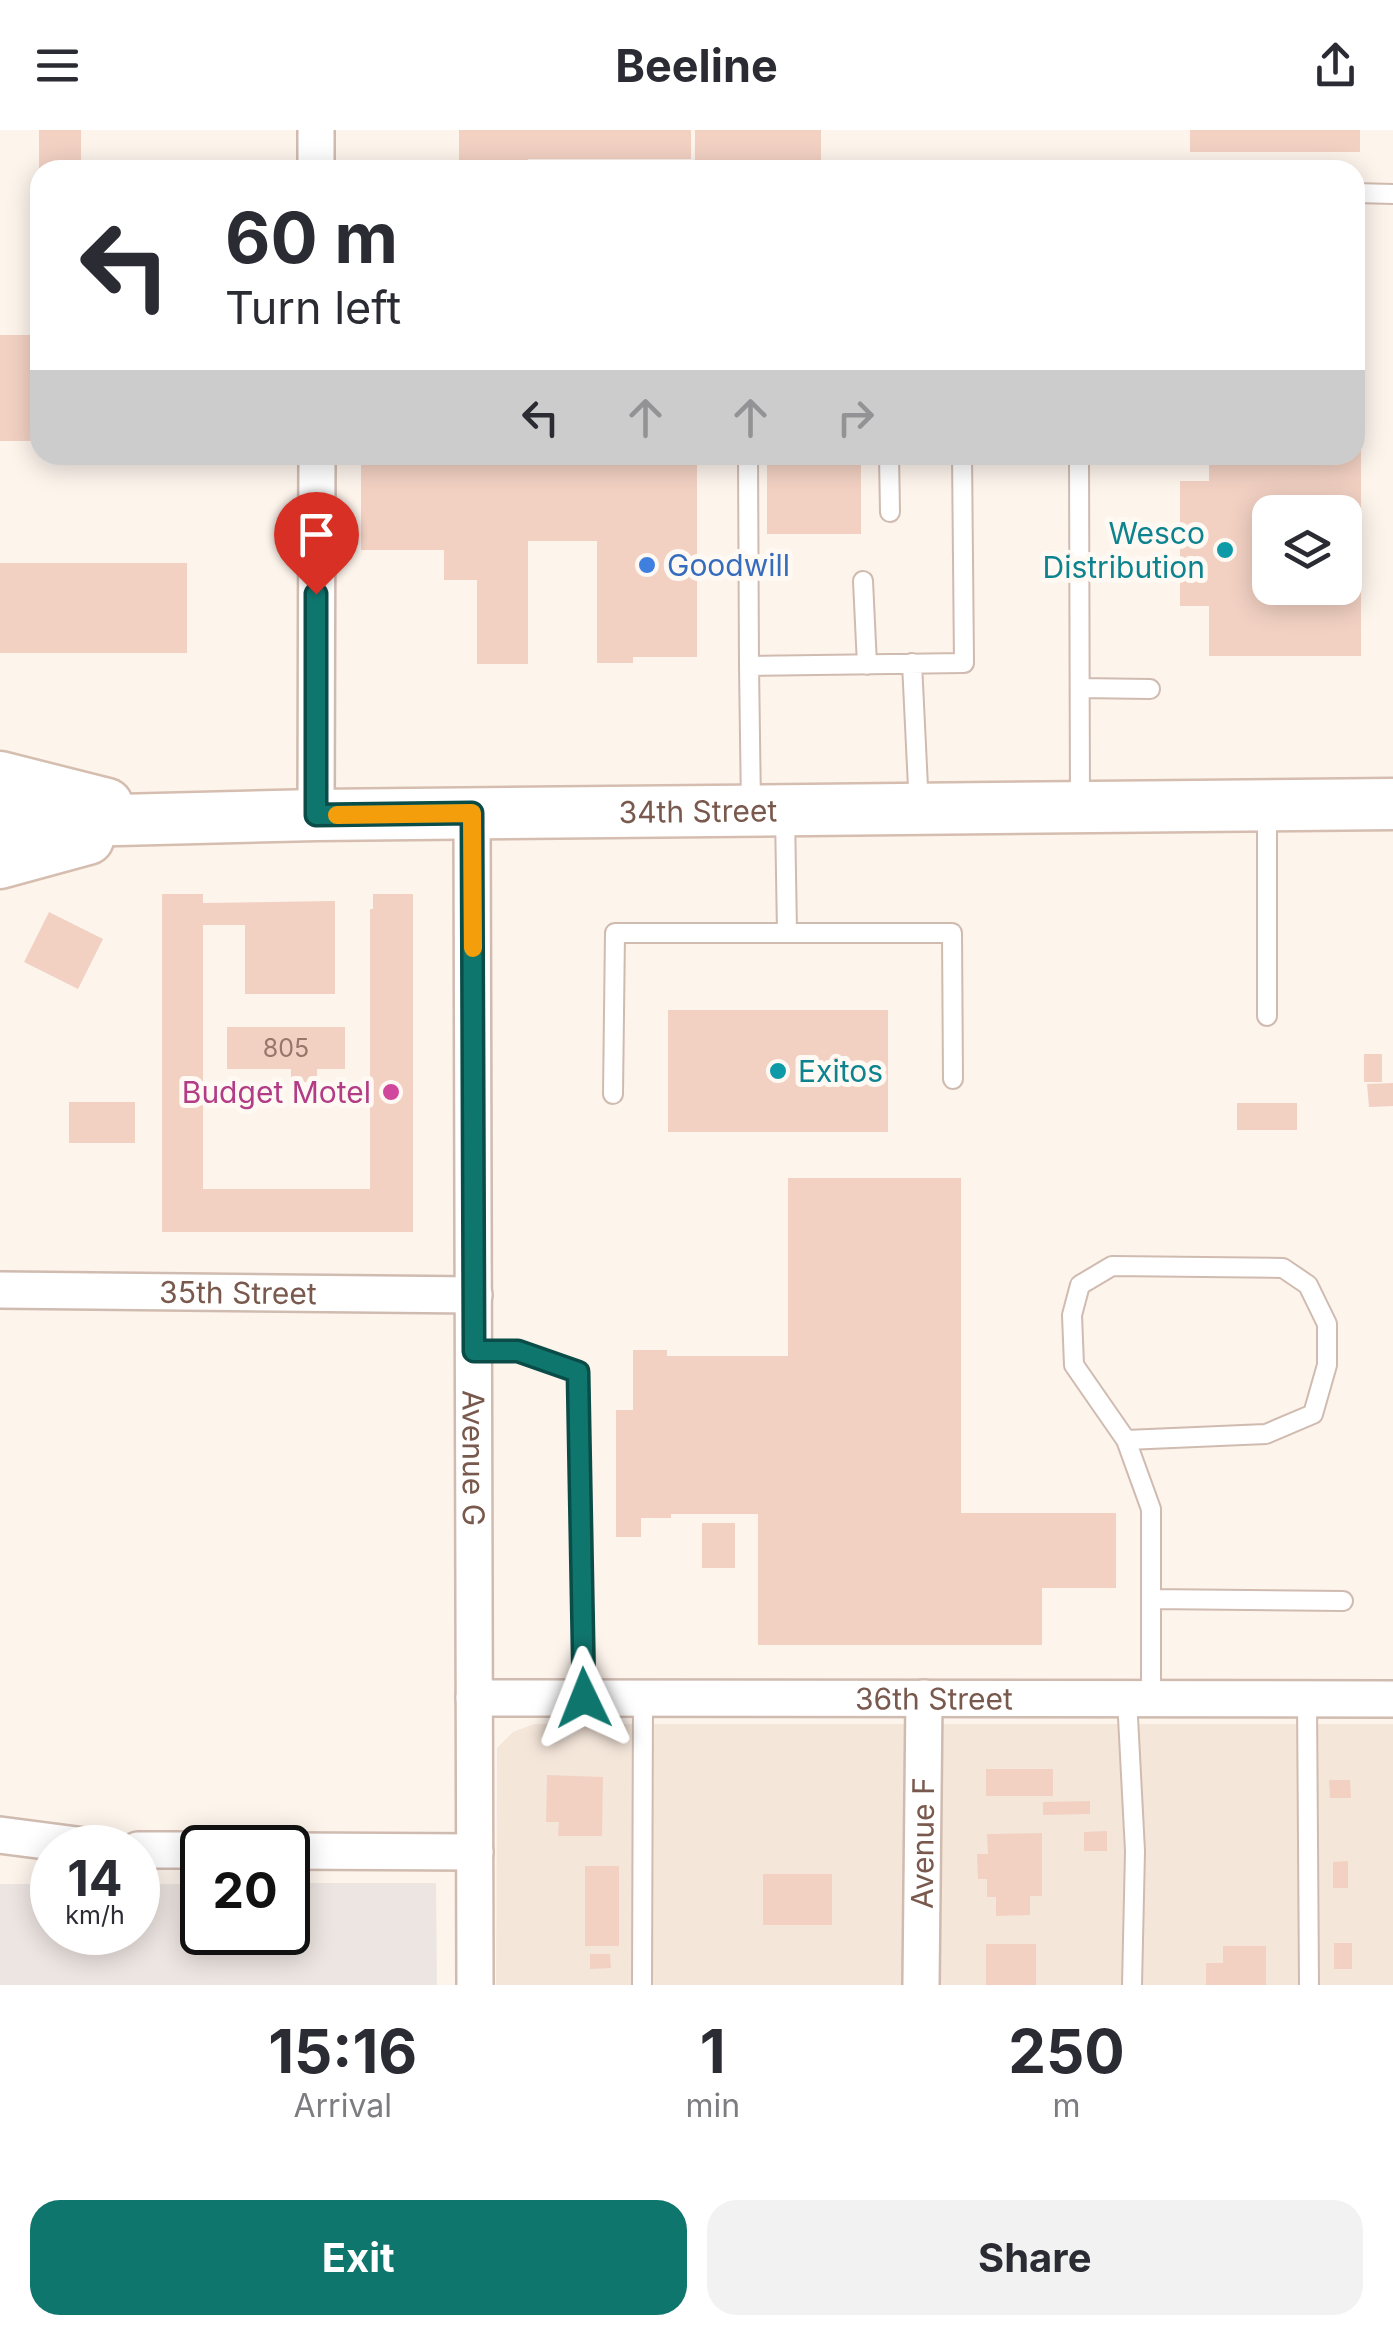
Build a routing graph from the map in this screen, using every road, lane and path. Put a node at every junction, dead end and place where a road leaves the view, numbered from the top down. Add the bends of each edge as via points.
1 (316, 130) edge
2 (316, 160) edge
3 (1365, 194) edge
4 (1393, 194) edge
5 (316, 465) edge
6 (748, 465) edge
7 (889, 465) edge
8 (962, 465) edge
9 (1079, 465) edge
10 (890, 512) dead end
11 (863, 581) dead end
12 (912, 664) junction
13 (867, 665) junction
14 (749, 666) junction
15 (1080, 688) junction
16 (1150, 689) dead end
17 (0, 777) edge
18 (1267, 804) junction
19 (1393, 804) edge
20 (1080, 806) junction
21 (919, 808) junction
22 (768, 810) junction
23 (472, 813) junction
24 (316, 815) junction
25 (160, 818) junction
26 (0, 823) edge
27 (0, 863) edge
28 (787, 933) junction
29 (1267, 1016) dead end
30 (954, 1079) dead end
31 (613, 1094) dead end
32 (0, 1290) edge
33 (474, 1295) junction
34 (474, 1351) junction
35 (1126, 1440) junction
36 (1150, 1600) junction
37 (1343, 1601) dead end
38 (474, 1698) junction
39 (584, 1698) junction
40 (643, 1698) junction
41 (924, 1698) junction
42 (1139, 1698) junction
43 (1306, 1698) junction
44 (1393, 1698) edge
45 (0, 1835) edge
46 (30, 1839) edge
47 (310, 1851) edge
48 (474, 1852) junction
49 (475, 1985) edge
50 (642, 1985) edge
51 (921, 1985) edge
52 (1132, 1985) edge
53 (1308, 1985) edge

1 - 2 street
3 - 4 lane
5 - 24 street
6 - 14 lane
7 - 10 lane
8 - 12 lane via 964,664
9 - 15 lane
11 - 13 lane
12 - 13 lane
12 - 21 lane
13 - 14 lane
14 - 22 lane
15 - 16 lane
15 - 20 lane
17 - 25 main road
18 - 19 main road, 34th Street
18 - 20 main road, 34th Street
18 - 29 lane
20 - 21 main road, 34th Street
21 - 22 main road, 34th Street
22 - 23 main road, 34th Street
22 - 28 lane
23 - 24 main road, 34th Street
23 - 33 street, Avenue G
24 - 25 main road, 34th Street
25 - 26 main road, 34th Street
25 - 27 main road
28 - 30 lane via 952,933
28 - 31 lane via 615,933
32 - 33 street, 35th Street
33 - 34 street, Avenue G
34 - 38 street, Avenue G
34 - 39 lane via 518,1351 578,1372
35 - 35 lane via 1074,1364 1072,1315 1080,1286 1112,1266 1283,1268 1308,1286 1327,1324 1327,1364 1313,1414 1266,1434
35 - 36 lane via 1150,1509
36 - 37 lane
36 - 42 lane
38 - 39 street, 36th Street
38 - 48 street, Avenue G
39 - 40 street, 36th Street
40 - 41 street, 36th Street
40 - 50 lane
41 - 42 street, 36th Street
41 - 51 street, Avenue F
42 - 43 street, 36th Street
42 - 52 lane
43 - 44 street, 36th Street
43 - 53 lane
45 - 46 street
47 - 48 street
48 - 49 street, Avenue G

